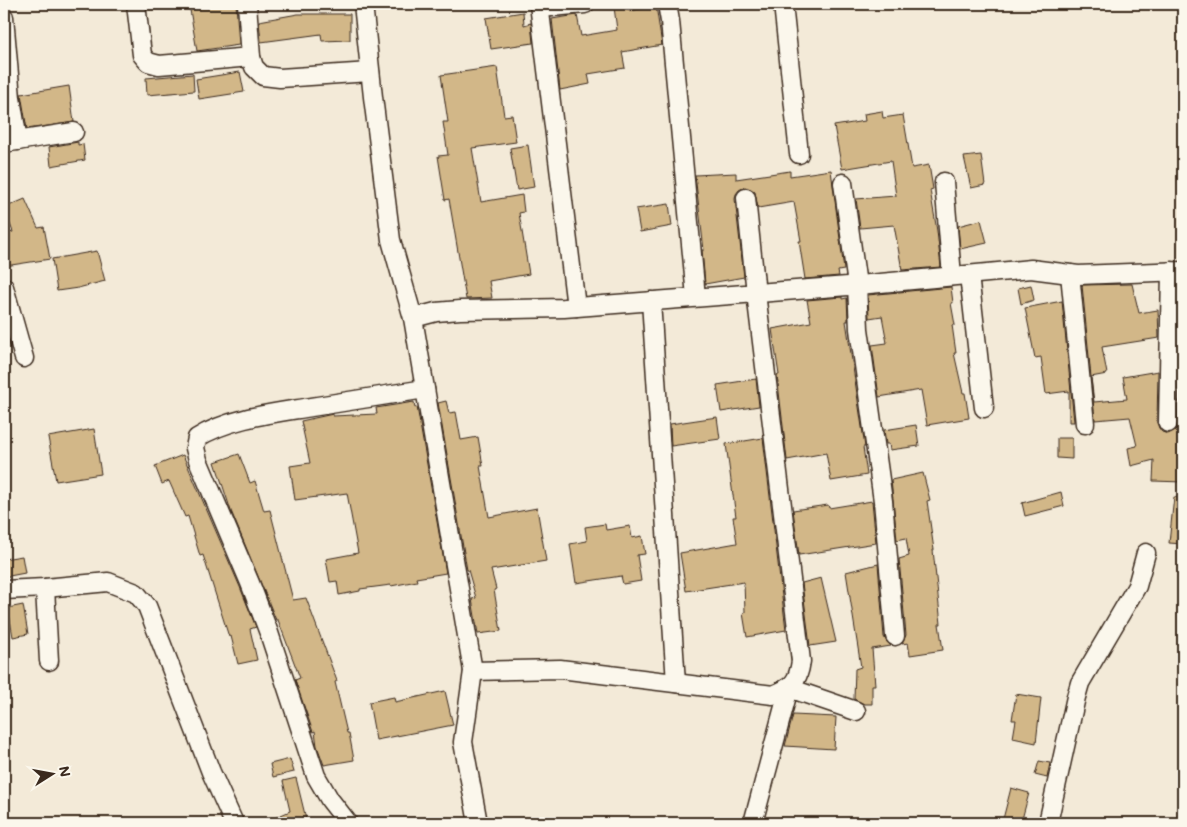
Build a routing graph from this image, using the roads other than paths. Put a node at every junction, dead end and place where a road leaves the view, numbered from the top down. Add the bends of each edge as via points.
1 (136, 4) edge
2 (247, 4) edge
3 (363, 4) edge
4 (585, 4) edge
5 (667, 4) edge
6 (783, 4) edge
7 (539, 6) edge
8 (4, 18) edge
9 (250, 57) junction
10 (370, 72) junction
11 (74, 132) dead end
12 (11, 142) edge
13 (800, 154) dead end
14 (944, 182) dead end
15 (843, 183) dead end
16 (746, 198) dead end
17 (1177, 271) edge
18 (1070, 274) junction
19 (960, 276) junction
20 (857, 285) junction
21 (4, 287) edge
22 (756, 293) junction
23 (696, 298) junction
24 (650, 301) junction
25 (576, 307) junction
26 (413, 318) junction
27 (24, 358) dead end
28 (425, 389) junction
29 (984, 408) dead end
30 (1168, 423) dead end
31 (1085, 424) dead end
32 (1146, 553) dead end
33 (45, 588) junction
34 (4, 590) edge
35 (895, 636) dead end
36 (49, 661) dead end
37 (474, 672) junction
38 (676, 683) junction
39 (789, 688) junction
40 (856, 710) dead end
41 (234, 823) edge
42 (348, 823) edge
43 (478, 823) edge
44 (753, 823) edge
45 (1048, 823) edge

1 - 9 street via 142,55 148,62 159,65
2 - 9 street
3 - 10 street
4 - 7 street
5 - 23 street
6 - 13 street
7 - 25 street
8 - 12 street
9 - 10 street via 254,67 264,76 280,78
10 - 26 street via 391,240
11 - 12 street
14 - 19 street
15 - 20 street
16 - 22 street
17 - 18 street
17 - 30 street
18 - 19 street via 1031,269
18 - 31 street
19 - 20 street
19 - 29 street
20 - 22 street
20 - 35 street via 859,329 883,501
21 - 27 street
22 - 23 street
22 - 39 street via 801,661 799,676
23 - 24 street
24 - 25 street
24 - 38 street
25 - 26 street via 460,310
26 - 28 street
28 - 37 street
28 - 42 street via 236,422 197,438 195,448 269,633 313,768 330,800
32 - 45 street via 1137,586 1080,683
33 - 34 street
33 - 36 street
33 - 41 street via 108,582 136,593 147,606
37 - 38 street via 560,670
37 - 43 street via 463,742
38 - 39 street via 773,695
39 - 40 street
39 - 44 street

